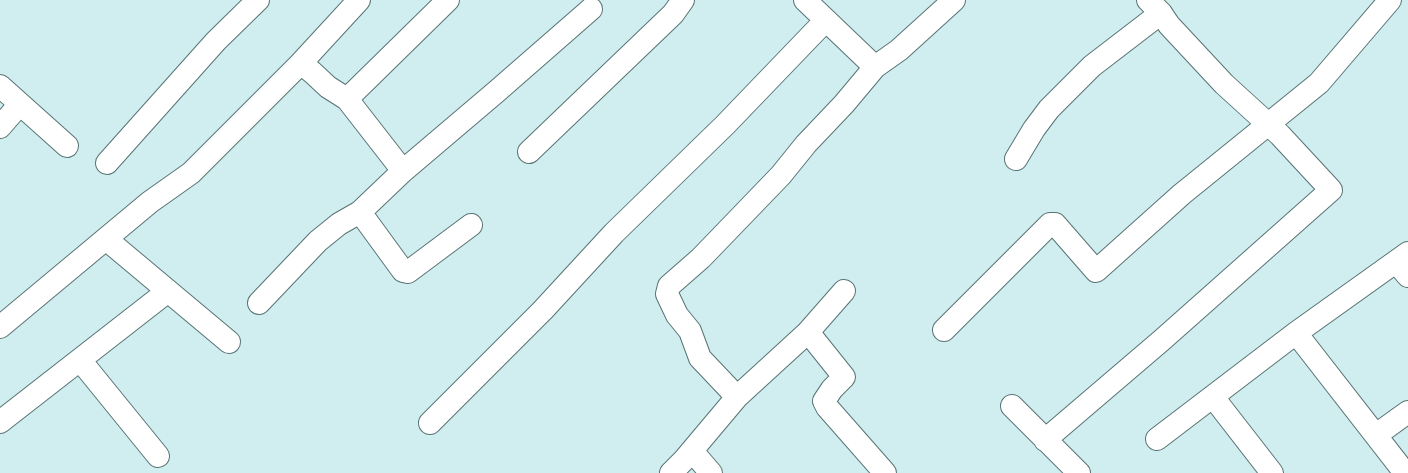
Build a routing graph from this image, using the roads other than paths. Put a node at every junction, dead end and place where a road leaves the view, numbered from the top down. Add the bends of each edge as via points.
1 (258, 0) edge
2 (359, 0) edge
3 (448, 0) edge
4 (683, 0) edge
5 (805, 0) edge
6 (954, 0) edge
7 (1390, 0) edge
8 (1154, 7) edge
9 (591, 9) dead end
10 (826, 20) junction
11 (301, 63) junction
12 (875, 67) junction
13 (0, 86) edge
14 (346, 99) junction
15 (20, 104) junction
16 (1267, 124) junction
17 (0, 127) edge
18 (67, 146) dead end
19 (529, 152) dead end
20 (1016, 159) dead end
21 (107, 163) dead end
22 (403, 171) junction
23 (360, 212) junction
24 (471, 225) dead end
25 (106, 239) junction
26 (1404, 264) edge
27 (168, 291) junction
28 (844, 291) dead end
29 (259, 303) dead end
30 (0, 327) edge
31 (944, 330) dead end
32 (808, 332) junction
33 (1296, 333) junction
34 (229, 342) dead end
35 (80, 360) junction
36 (737, 397) junction
37 (1213, 397) junction
38 (1012, 406) dead end
39 (1408, 412) edge
40 (0, 422) edge
41 (430, 423) dead end
42 (1376, 435) junction
43 (1157, 439) dead end
44 (1045, 440) junction
45 (692, 451) junction
46 (158, 456) dead end
47 (670, 473) edge
48 (711, 473) edge
49 (885, 473) edge
50 (1079, 473) edge
51 (1272, 473) edge
52 (1404, 473) edge

1 - 21 street via 216,41
2 - 11 street
3 - 14 street
4 - 19 street via 673,14
5 - 10 street
6 - 12 street via 899,50
7 - 16 street via 1319,83
8 - 16 street via 1224,84
8 - 20 street via 1049,109
9 - 22 street
10 - 12 street
10 - 41 street via 725,125 614,232 544,310
11 - 14 street
11 - 25 street via 191,173 150,202
12 - 36 street via 781,175 701,258 669,286 667,294 677,315 690,331 700,358
13 - 15 street
14 - 22 street
15 - 17 street
15 - 18 street
16 - 31 street via 1182,194 1096,272 1055,224 1050,224
16 - 44 street via 1330,190
22 - 23 street
23 - 24 street via 403,271 408,272
23 - 29 street via 339,224 318,241
25 - 27 street
25 - 30 street
26 - 33 street
27 - 34 street
27 - 35 street
28 - 32 street
32 - 36 street
32 - 49 street via 844,377 824,401 827,407
33 - 37 street
33 - 42 street
35 - 40 street
35 - 46 street
36 - 45 street
37 - 43 street
37 - 51 street
38 - 44 street
39 - 42 street
42 - 52 street
44 - 50 street
45 - 47 street
45 - 48 street

